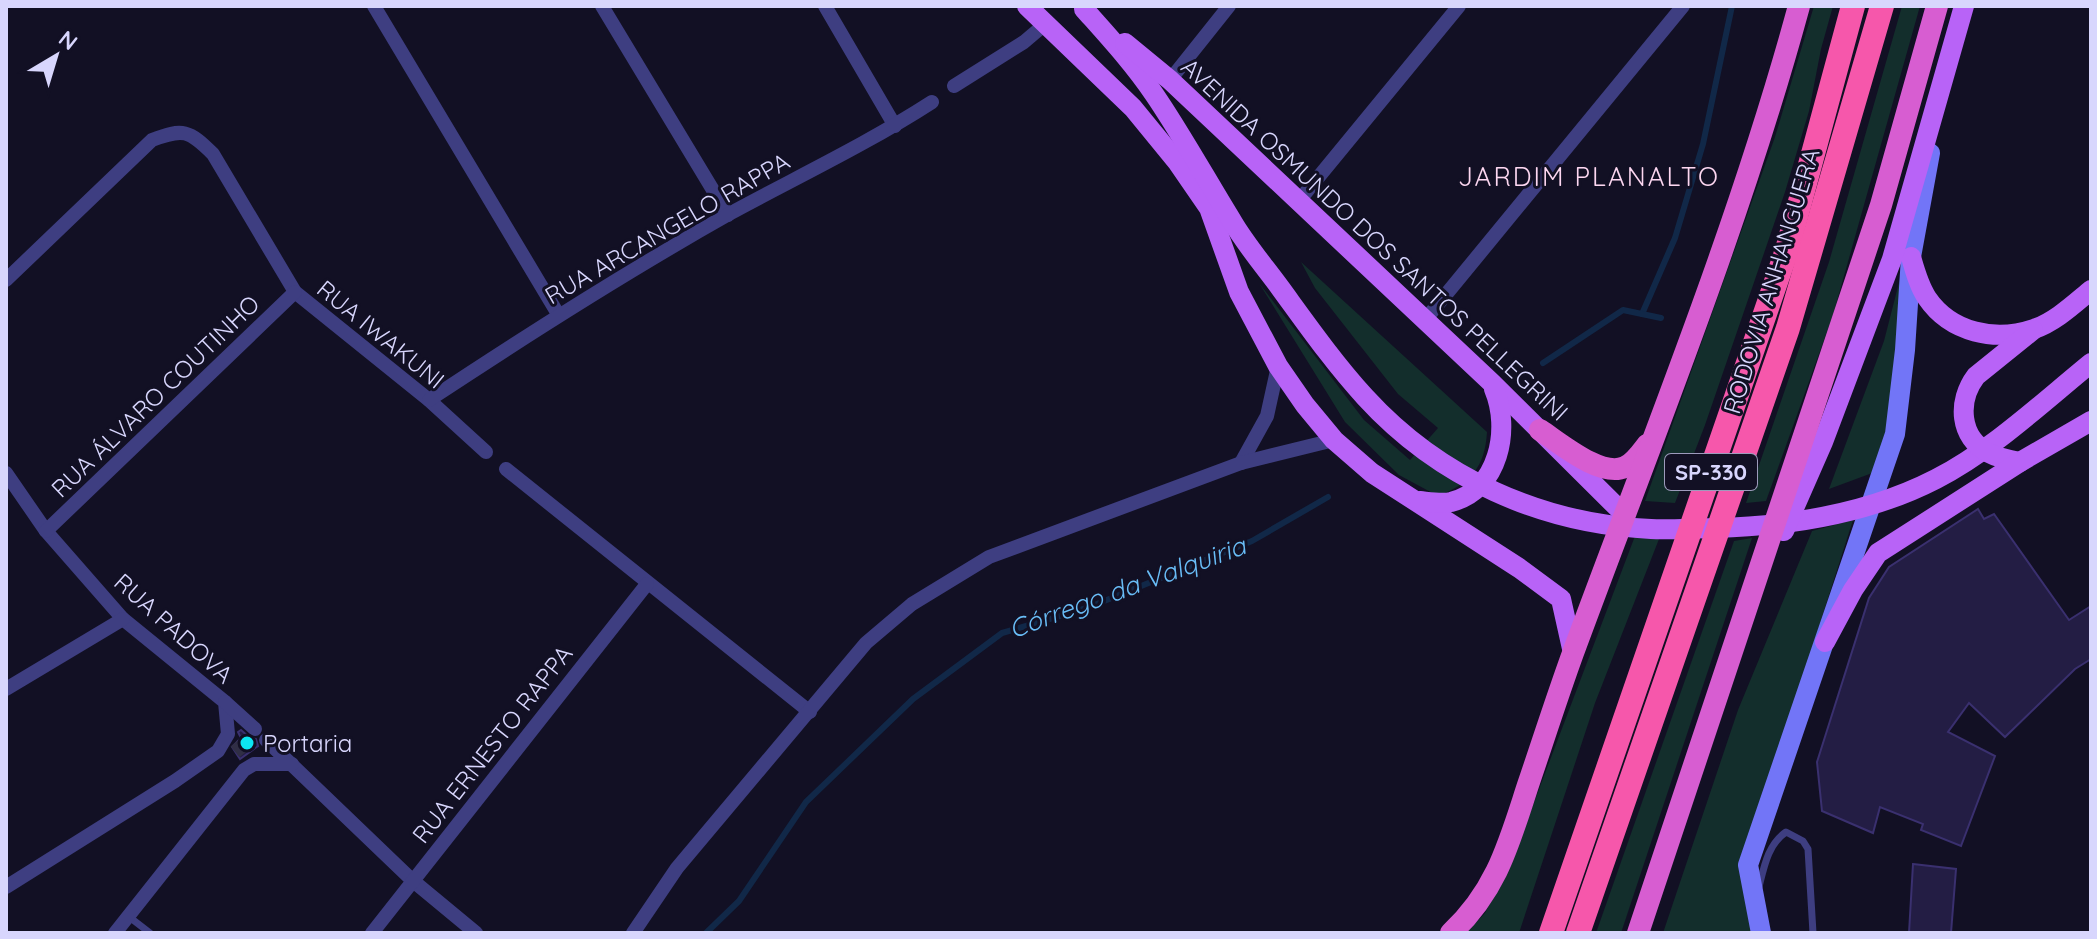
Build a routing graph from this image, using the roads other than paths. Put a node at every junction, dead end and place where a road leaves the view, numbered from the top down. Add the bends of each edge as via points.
1 (374, 6) edge
2 (602, 6) edge
3 (825, 6) edge
4 (1027, 6) edge
5 (1229, 6) edge
6 (1459, 6) edge
7 (1683, 6) edge
8 (1799, 6) edge
9 (1853, 6) edge
10 (1882, 6) edge
11 (1937, 6) edge
12 (1965, 6) edge
13 (1082, 7) edge
14 (1044, 25) junction
15 (1170, 80) junction
16 (1942, 83) junction
17 (954, 86) dead end
18 (932, 102) dead end
19 (895, 126) junction
20 (1178, 163) junction
21 (1298, 202) junction
22 (728, 215) junction
23 (1234, 224) junction
24 (1911, 257) junction
25 (6, 280) edge
26 (2091, 290) edge
27 (295, 292) junction
28 (558, 314) junction
29 (1425, 320) junction
30 (2033, 330) junction
31 (2091, 363) edge
32 (1278, 366) junction
33 (1493, 384) junction
34 (429, 400) junction
35 (2091, 421) edge
36 (1540, 430) junction
37 (1657, 431) junction
38 (1334, 440) junction
39 (486, 452) dead end
40 (2020, 462) junction
41 (1241, 463) junction
42 (506, 469) dead end
43 (6, 473) edge
44 (11, 491) edge
45 (1420, 501) junction
46 (1625, 515) junction
47 (46, 531) junction
48 (647, 584) junction
49 (123, 619) junction
50 (1825, 642) junction
51 (1734, 649) junction
52 (1573, 653) junction
53 (6, 689) edge
54 (225, 702) junction
55 (810, 712) junction
56 (292, 764) junction
57 (1682, 808) junction
58 (412, 880) junction
59 (6, 887) edge
60 (1754, 905) junction
61 (128, 916) junction
62 (115, 933) edge
63 (150, 933) edge
64 (372, 933) edge
65 (476, 933) edge
66 (633, 933) edge
67 (1451, 933) edge
68 (1551, 933) edge
69 (1578, 933) edge
70 (1638, 933) edge
71 (1648, 933) edge
72 (1761, 933) edge
73 (1813, 933) edge

1 - 28 street
2 - 22 street
3 - 19 street
4 - 14 main road
5 - 15 street
6 - 21 street
7 - 29 street
8 - 37 highway via 1739,201
9 - 68 highway, RODOVIA ANHANGUERA / SP-330 via 1787,250
10 - 69 highway, RODOVIA ANHANGUERA / SP-330 via 1788,328
11 - 51 highway via 1881,205
12 - 16 main road
13 - 15 main road, AVENIDA OSMUNDO DOS SANTOS PELLEGRINI
13 - 23 main road, AVENIDA OSMUNDO DOS SANTOS PELLEGRINI via 1153,92
14 - 17 street
14 - 20 main road via 1133,108
15 - 21 main road, AVENIDA OSMUNDO DOS SANTOS PELLEGRINI
16 - 24 main road
16 - 51 main road via 1874,311
18 - 19 street, RUA ARCANGELO RAPPA
19 - 22 street, RUA ARCANGELO RAPPA
20 - 23 main road
20 - 32 main road via 1209,208 1239,292
21 - 29 main road, AVENIDA OSMUNDO DOS SANTOS PELLEGRINI
22 - 28 street, RUA ARCANGELO RAPPA
23 - 31 main road via 1365,397 1423,450 1504,497 1608,524 1651,529 1768,527 1885,501 1954,468
24 - 30 main road via 1926,297 1957,326 1978,334
24 - 50 main road via 1895,434
25 - 27 street, RUA IWAKUNI via 152,140 175,131 194,135 213,154
26 - 30 main road
27 - 34 street, RUA IWAKUNI
27 - 47 street, RUA ÁLVARO COUTINHO
28 - 34 street, RUA ARCANGELO RAPPA
29 - 33 main road, AVENIDA OSMUNDO DOS SANTOS PELLEGRINI
30 - 40 main road via 1976,376 1963,404 1965,424 1975,442 1991,455
32 - 38 main road
32 - 41 street via 1267,416
33 - 36 main road, AVENIDA OSMUNDO DOS SANTOS PELLEGRINI
33 - 45 main road via 1502,424 1491,471 1480,485 1450,502
34 - 39 street, RUA IWAKUNI
35 - 40 main road
36 - 37 highway via 1609,470 1624,468 1638,457
36 - 46 main road, AVENIDA OSMUNDO DOS SANTOS PELLEGRINI
37 - 46 highway
38 - 41 street
38 - 45 main road via 1372,473
40 - 50 main road via 1878,553
41 - 55 street via 989,557 912,604 866,643
42 - 48 street
43 - 44 street, RUA PADOVA
44 - 47 street, RUA PADOVA
45 - 52 main road via 1561,599
46 - 52 highway
47 - 49 street, RUA PADOVA
48 - 55 street
48 - 58 street, RUA ERNESTO RAPPA
49 - 53 street
49 - 54 street, RUA PADOVA
50 - 60 main road via 1748,865
51 - 57 highway
52 - 67 highway via 1501,867 1468,918
54 - 56 street, RUA PADOVA
54 - 59 street, RUA PADOVA via 232,738 218,751
55 - 66 street via 677,868
56 - 58 street, RUA PADOVA
56 - 61 street via 250,759
57 - 70 highway
57 - 71 highway
58 - 64 street, RUA ERNESTO RAPPA
58 - 65 street, RUA PADOVA
60 - 72 main road
60 - 73 lane via 1769,851 1786,832 1795,835 1808,849
61 - 62 street
61 - 63 lane

